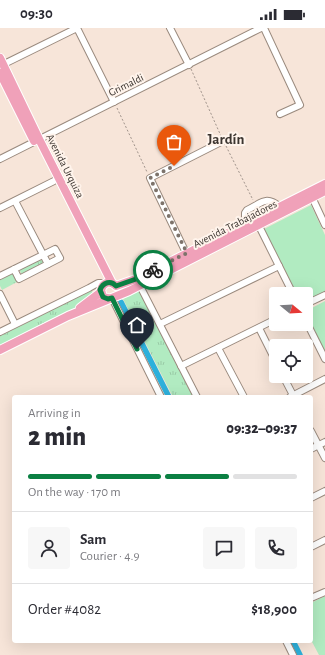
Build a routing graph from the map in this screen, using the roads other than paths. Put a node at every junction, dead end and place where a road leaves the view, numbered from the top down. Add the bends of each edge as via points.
1 (77, 28) edge
2 (170, 28) edge
3 (262, 28) edge
4 (1, 62) edge
5 (189, 65) junction
6 (0, 73) edge
7 (114, 102) junction
8 (280, 114) dead end
9 (37, 140) junction
10 (223, 141) dead end
11 (0, 159) edge
12 (54, 181) junction
13 (325, 184) edge
14 (325, 191) edge
15 (310, 195) junction
16 (15, 201) junction
17 (280, 207) junction
18 (0, 208) edge
19 (256, 222) junction
20 (245, 224) junction
21 (325, 225) edge
22 (43, 255) junction
23 (188, 257) junction
24 (48, 264) junction
25 (279, 266) junction
26 (14, 269) junction
27 (0, 276) edge
28 (138, 282) junction
29 (109, 284) junction
30 (290, 287) edge
31 (89, 288) junction
32 (101, 292) junction
33 (0, 294) edge
34 (325, 295) edge
35 (112, 298) junction
36 (313, 301) edge
37 (68, 316) junction
38 (269, 323) edge
39 (15, 324) junction
40 (160, 324) junction
41 (259, 328) junction
42 (311, 331) edge
43 (0, 332) edge
44 (218, 348) junction
45 (269, 348) edge
46 (0, 350) edge
47 (325, 359) edge
48 (181, 366) junction
49 (325, 379) edge
50 (286, 383) edge
51 (160, 395) edge
52 (196, 395) edge
53 (243, 395) edge
54 (292, 395) edge
55 (294, 395) edge
56 (313, 435) edge
57 (325, 442) edge
58 (318, 445) junction
59 (313, 448) edge
60 (325, 458) edge
61 (325, 491) edge
62 (313, 497) edge
63 (325, 540) edge
64 (313, 546) edge
65 (325, 592) edge
66 (313, 597) edge
67 (287, 643) edge
68 (293, 655) edge

1 - 4 street
1 - 7 street
2 - 5 street
3 - 5 street, Grimaldi
3 - 8 street via 300,105
4 - 9 main road, Avenida Urquiza
5 - 7 street, Grimaldi
6 - 9 main road, Avenida Urquiza
7 - 9 street, Grimaldi
9 - 11 street, Grimaldi
9 - 12 main road, Avenida Urquiza
9 - 29 main road, Avenida Urquiza
10 - 23 street via 150,178
12 - 16 street
12 - 29 main road, Avenida Urquiza
13 - 15 main road, Avenida Trabajadores
14 - 15 main road, Avenida Trabajadores
15 - 17 main road, Avenida Trabajadores
15 - 19 main road, Avenida Trabajadores
15 - 21 street
16 - 18 street
16 - 22 street
17 - 19 main road, Avenida Trabajadores
17 - 20 street via 268,200 247,210
19 - 20 main road, Avenida Trabajadores
19 - 23 main road, Avenida Trabajadores
19 - 25 street
20 - 23 main road, Avenida Trabajadores
22 - 24 street
22 - 24 street via 55,249 60,258
22 - 26 street
23 - 28 main road, Avenida Trabajadores
24 - 26 street via 19,279
25 - 30 street
25 - 40 street
26 - 27 street
28 - 29 main road, Avenida Trabajadores
28 - 35 main road, Avenida Trabajadores
28 - 40 street
29 - 31 street, Avenida Trabajadores via 98,283
29 - 32 main road via 101,287
29 - 35 main road via 117,291
31 - 32 street via 96,288
31 - 39 street, Avenida Trabajadores
32 - 35 main road via 103,297
32 - 37 main road, Avenida Trabajadores
33 - 39 street
34 - 36 street
35 - 37 main road, Avenida Trabajadores
35 - 51 street
37 - 46 main road, Avenida Trabajadores
38 - 41 street
39 - 43 street, Avenida Trabajadores
40 - 48 street
41 - 44 street
41 - 45 street
42 - 47 street
44 - 48 street
44 - 53 street
48 - 52 street
49 - 55 street
50 - 54 street
56 - 58 street
57 - 58 street
58 - 59 street
58 - 60 street
61 - 62 street
63 - 64 street
65 - 66 street
67 - 68 street

